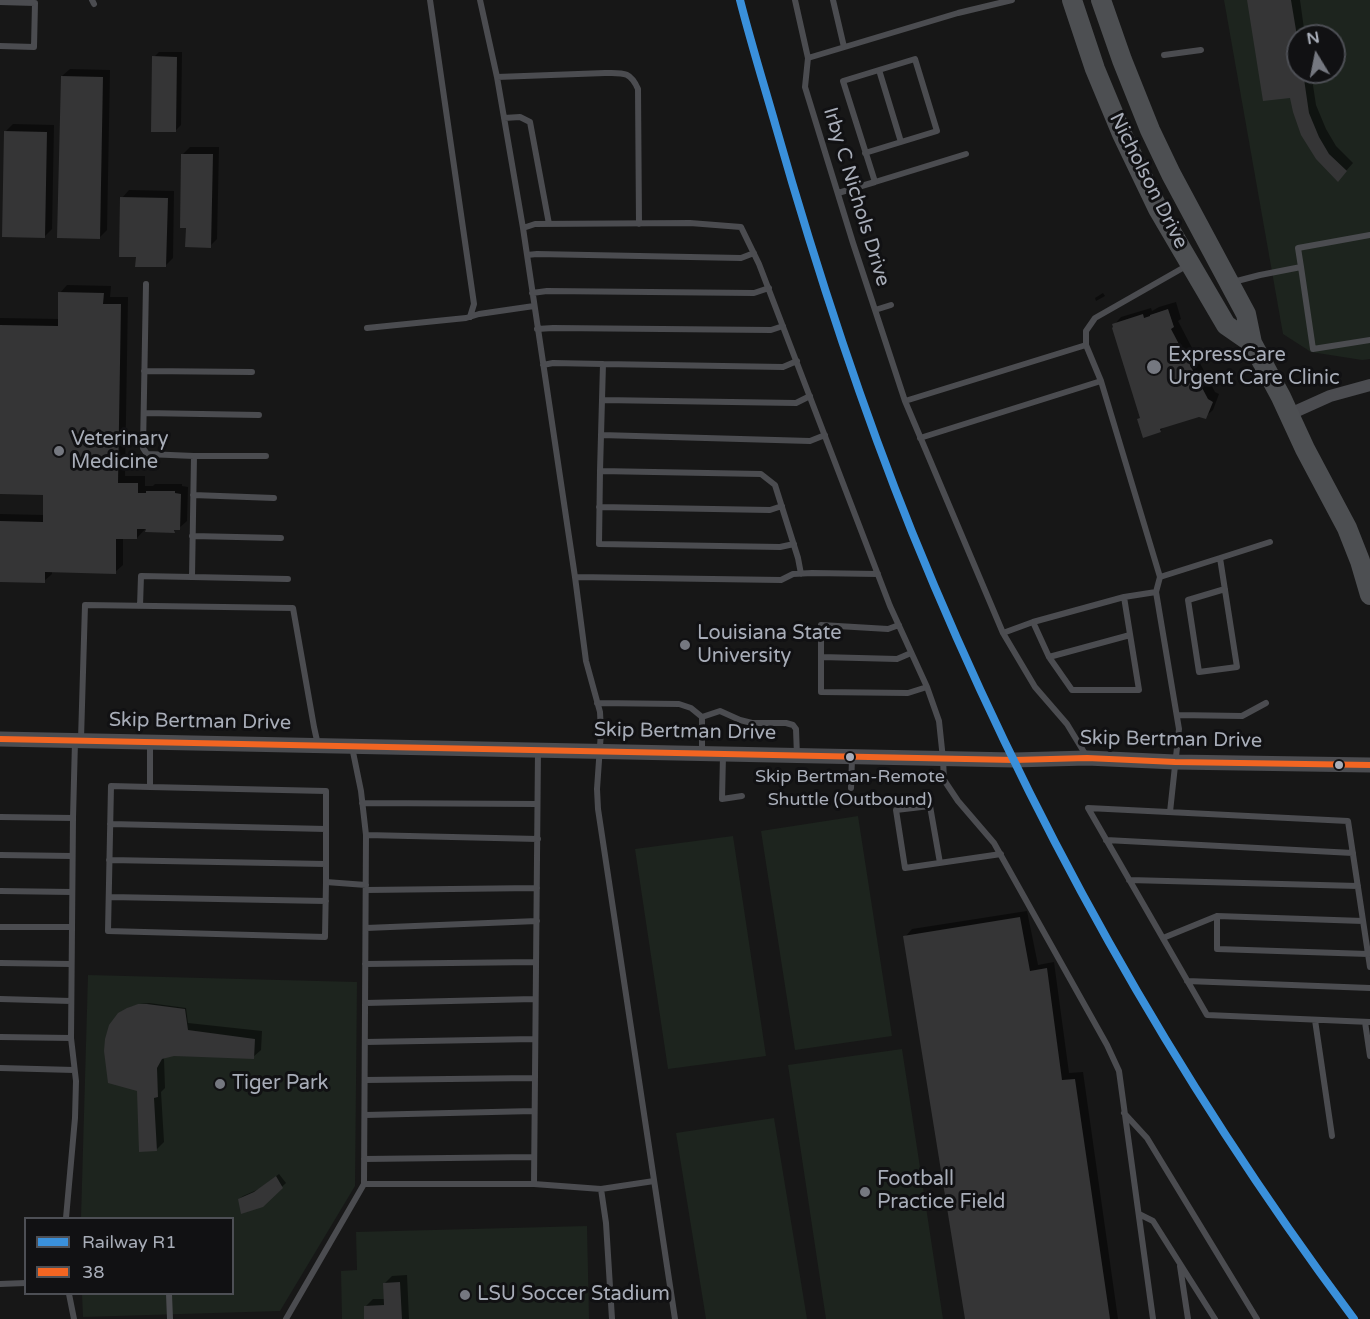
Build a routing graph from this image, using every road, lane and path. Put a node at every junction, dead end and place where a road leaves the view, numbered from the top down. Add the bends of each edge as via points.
1 (430, 0) edge
2 (480, 0) edge
3 (795, 0) edge
4 (833, 0) edge
5 (1012, 0) edge
6 (1072, 0) edge
7 (1092, 0) edge
8 (1101, 0) edge
9 (0, 2) edge
10 (0, 46) edge
11 (844, 47) junction
12 (1201, 50) dead end
13 (1164, 55) dead end
14 (808, 58) junction
15 (1122, 60) junction
16 (879, 70) junction
17 (497, 77) junction
18 (504, 118) junction
19 (902, 142) junction
20 (865, 153) junction
21 (966, 154) dead end
22 (1134, 159) junction
23 (875, 182) junction
24 (838, 193) junction
25 (1190, 201) junction
26 (549, 224) junction
27 (639, 224) junction
28 (523, 228) junction
29 (1370, 235) edge
30 (754, 254) junction
31 (526, 255) junction
32 (1190, 264) junction
33 (1301, 267) junction
34 (1230, 283) junction
35 (146, 284) dead end
36 (769, 288) junction
37 (532, 293) junction
38 (891, 305) dead end
39 (534, 306) junction
40 (875, 310) junction
41 (470, 317) junction
42 (783, 326) junction
43 (367, 328) dead end
44 (537, 329) junction
45 (1370, 340) edge
46 (1252, 343) junction
47 (1086, 345) junction
48 (797, 361) junction
49 (603, 364) junction
50 (543, 365) junction
51 (144, 371) junction
52 (252, 372) dead end
53 (1101, 381) junction
54 (1370, 385) edge
55 (810, 396) junction
56 (602, 400) junction
57 (905, 401) junction
58 (144, 413) junction
59 (1290, 414) junction
60 (259, 415) dead end
61 (601, 435) junction
62 (825, 435) junction
63 (920, 438) junction
64 (194, 456) junction
65 (267, 456) dead end
66 (600, 471) junction
67 (193, 495) junction
68 (274, 498) dead end
69 (782, 506) junction
70 (599, 507) junction
71 (192, 536) junction
72 (281, 538) dead end
73 (1270, 542) dead end
74 (794, 544) junction
75 (1220, 558) junction
76 (801, 573) junction
77 (878, 574) junction
78 (192, 577) junction
79 (575, 577) junction
80 (1160, 577) junction
81 (288, 579) dead end
82 (1225, 589) junction
83 (1156, 592) junction
84 (1370, 595) edge
85 (1124, 597) junction
86 (140, 606) junction
87 (1033, 621) junction
88 (899, 625) junction
89 (1003, 633) junction
90 (1130, 635) junction
91 (911, 653) junction
92 (821, 657) junction
93 (1050, 657) junction
94 (927, 687) junction
95 (597, 703) junction
96 (1266, 703) dead end
97 (1177, 715) junction
98 (702, 717) junction
99 (0, 739) edge
100 (78, 741) junction
101 (150, 742) junction
102 (318, 746) junction
103 (351, 746) junction
104 (538, 750) junction
105 (598, 752) junction
106 (702, 754) junction
107 (723, 754) junction
108 (796, 756) junction
109 (852, 757) junction
110 (1087, 758) junction
111 (943, 759) junction
112 (1175, 762) junction
113 (1370, 765) edge
114 (150, 787) junction
115 (851, 788) dead end
116 (742, 796) dead end
117 (362, 803) junction
118 (537, 804) junction
119 (1170, 812) junction
120 (0, 818) edge
121 (73, 818) junction
122 (110, 824) junction
123 (326, 829) junction
124 (366, 835) junction
125 (538, 839) junction
126 (1106, 840) junction
127 (1353, 853) junction
128 (1001, 854) junction
129 (0, 855) edge
130 (72, 856) junction
131 (110, 860) junction
132 (940, 862) junction
133 (326, 864) junction
134 (1129, 879) junction
135 (326, 882) junction
136 (1358, 886) junction
137 (366, 887) junction
138 (537, 888) junction
139 (0, 891) edge
140 (72, 892) junction
141 (109, 897) junction
142 (326, 901) junction
143 (1217, 916) junction
144 (537, 921) junction
145 (1363, 921) junction
146 (0, 927) edge
147 (71, 927) junction
148 (366, 928) junction
149 (1163, 938) junction
150 (1368, 954) junction
151 (536, 962) junction
152 (0, 963) edge
153 (71, 964) junction
154 (365, 964) junction
155 (1370, 967) edge
156 (1187, 981) junction
157 (1370, 988) edge
158 (0, 999) edge
159 (535, 999) junction
160 (71, 1001) junction
161 (365, 1003) junction
162 (1315, 1020) junction
163 (1367, 1022) edge
164 (0, 1037) edge
165 (71, 1038) junction
166 (535, 1039) junction
167 (365, 1042) junction
168 (1370, 1056) edge
169 (0, 1068) edge
170 (74, 1070) junction
171 (534, 1078) junction
172 (365, 1080) junction
173 (534, 1111) junction
174 (1124, 1113) junction
175 (364, 1115) junction
176 (1332, 1136) dead end
177 (534, 1157) junction
178 (364, 1159) junction
179 (654, 1181) junction
180 (364, 1184) junction
181 (534, 1184) junction
182 (601, 1189) junction
183 (1139, 1214) junction
184 (66, 1217) edge
185 (1179, 1262) junction
186 (24, 1283) edge
187 (0, 1284) edge
188 (69, 1295) edge
189 (170, 1295) edge
190 (74, 1319) edge
191 (170, 1319) edge
192 (286, 1319) edge
193 (612, 1319) edge
194 (675, 1319) edge
195 (1153, 1319) edge
196 (1188, 1319) edge
197 (1215, 1319) edge
198 (1257, 1319) edge

1 - 41 lane via 474,304
2 - 17 lane
3 - 14 lane, Irby C Nichols Drive
4 - 11 lane
5 - 11 lane
6 - 22 main road, Nicholson Drive via 1095,69
7 - 15 main road
8 - 15 main road, Nicholson Drive
9 - 10 lane via 35,3 34,47
11 - 14 lane
12 - 13 lane
14 - 24 lane, Irby C Nichols Drive via 804,87
15 - 25 main road, Nicholson Drive via 1150,130
16 - 19 lane
16 - 19 lane via 915,59 937,131
16 - 20 lane via 843,81
17 - 18 lane
17 - 27 lane via 623,73 634,79 638,89
18 - 26 lane via 520,117 530,122
18 - 28 lane
19 - 20 lane
20 - 23 lane
21 - 23 lane
22 - 25 main road via 1148,167 1166,201
22 - 32 main road, Nicholson Drive
23 - 24 lane
24 - 40 lane, Irby C Nichols Drive
25 - 34 main road, Nicholson Drive
26 - 27 lane
26 - 28 lane
27 - 30 lane via 741,227
28 - 31 lane
29 - 33 lane via 1298,248
30 - 31 lane via 741,258
30 - 36 lane
31 - 37 lane
32 - 46 main road, Nicholson Drive via 1226,325
32 - 47 lane via 1095,318 1086,331
33 - 34 lane
33 - 45 lane via 1313,349
34 - 46 main road, Nicholson Drive via 1246,314
35 - 51 lane
36 - 37 lane via 754,293
36 - 42 lane
37 - 39 lane
38 - 40 lane
39 - 41 lane
39 - 44 lane
40 - 57 lane, Irby C Nichols Drive
41 - 43 lane
42 - 44 lane via 771,330
42 - 48 lane
44 - 50 lane
46 - 59 main road, Nicholson Drive
47 - 53 lane
47 - 57 lane
48 - 49 lane via 783,367
48 - 55 lane
49 - 50 lane
49 - 56 lane
50 - 79 lane
51 - 52 lane
51 - 58 lane
53 - 63 lane
53 - 80 lane
54 - 59 street via 1330,396
55 - 56 lane via 796,402
55 - 62 lane
56 - 61 lane
57 - 63 lane, Irby C Nichols Drive
58 - 60 lane
58 - 64 lane via 143,448 147,454
59 - 84 main road, Nicholson Drive via 1347,528
61 - 62 lane via 810,441
61 - 66 lane
62 - 77 lane
63 - 89 lane, Irby C Nichols Drive
64 - 65 lane
64 - 67 lane
66 - 69 lane via 761,474 775,485
66 - 70 lane
67 - 68 lane
67 - 71 lane
69 - 70 lane via 770,510
69 - 74 lane
70 - 74 lane via 599,544
71 - 72 lane
71 - 78 lane
73 - 75 lane
74 - 76 lane
75 - 80 lane
75 - 82 lane
76 - 77 lane
76 - 79 lane via 781,580
77 - 88 lane
78 - 81 lane
78 - 86 lane via 141,576
79 - 95 lane via 586,661
80 - 83 lane
82 - 82 lane via 1237,667 1199,672 1188,600
83 - 85 lane
83 - 97 lane
85 - 87 lane
85 - 90 lane
86 - 100 lane via 85,605
86 - 102 lane via 293,608
87 - 89 lane
87 - 93 lane
88 - 91 lane
88 - 92 lane via 888,629 821,625
89 - 110 lane, Irby C Nichols Drive via 1035,687 1067,724
90 - 93 lane
90 - 93 lane via 1139,690 1072,690
91 - 92 lane via 897,659
91 - 94 lane
92 - 94 lane via 821,692 908,693
94 - 111 lane via 939,721
95 - 98 lane via 679,704
95 - 105 lane via 601,732
96 - 97 lane via 1242,716
97 - 112 lane
98 - 106 lane
98 - 108 lane via 720,711 752,723 793,725
99 - 100 street, Skip Bertman Drive
100 - 101 street, Skip Bertman Drive
100 - 121 lane
101 - 102 street, Skip Bertman Drive
101 - 114 lane
102 - 103 street, Skip Bertman Drive
103 - 104 street, Skip Bertman Drive
103 - 117 lane
104 - 105 street, Skip Bertman Drive
104 - 118 lane
105 - 106 street, Skip Bertman Drive
105 - 179 lane via 598,809
106 - 107 street, Skip Bertman Drive
107 - 108 street, Skip Bertman Drive
107 - 116 lane via 723,799
108 - 109 street, Skip Bertman Drive
109 - 111 street, Skip Bertman Drive
109 - 115 lane
110 - 111 street, Skip Bertman Drive
110 - 112 street, Skip Bertman Drive
111 - 128 lane via 944,780
112 - 113 street, Skip Bertman Drive
112 - 119 lane
114 - 122 lane via 111,786
114 - 123 lane via 326,791
117 - 118 lane
117 - 124 lane
118 - 125 lane
119 - 126 lane via 1088,808
119 - 127 lane via 1348,821
120 - 121 lane
121 - 130 lane
122 - 123 lane
122 - 131 lane
123 - 133 lane
124 - 125 lane
124 - 137 lane
125 - 138 lane
126 - 127 lane
126 - 134 lane
127 - 136 lane
128 - 132 lane
128 - 174 lane via 1107,1045 1119,1071
129 - 130 lane
130 - 140 lane
131 - 133 lane
131 - 141 lane
132 - 132 lane via 905,868 896,810 930,806
133 - 135 lane
134 - 136 lane
134 - 149 lane
135 - 137 lane
135 - 142 lane
136 - 145 lane
137 - 138 lane
137 - 148 lane
138 - 144 lane
139 - 140 lane
140 - 147 lane
141 - 142 lane
141 - 142 lane via 108,932 325,937
143 - 145 lane
143 - 149 lane
143 - 150 lane via 1216,949
144 - 148 lane
144 - 151 lane
145 - 150 lane
146 - 147 lane
147 - 153 lane
148 - 154 lane
149 - 156 lane
150 - 155 lane
151 - 154 lane
151 - 159 lane
152 - 153 lane
153 - 160 lane
154 - 161 lane
156 - 157 lane
156 - 162 lane via 1207,1015
158 - 160 lane
159 - 161 lane
159 - 166 lane
160 - 165 lane
161 - 167 lane
162 - 163 lane
162 - 176 lane
163 - 168 lane
164 - 165 lane
165 - 170 lane
166 - 167 lane
166 - 171 lane
167 - 172 lane
169 - 170 lane
170 - 184 lane via 75,1118
171 - 172 lane
171 - 173 lane
172 - 175 lane
173 - 175 lane
173 - 177 lane
174 - 183 lane
174 - 198 lane via 1147,1138
175 - 178 lane
177 - 178 lane
177 - 181 lane
178 - 180 lane
179 - 182 lane
179 - 194 lane
180 - 181 lane
180 - 192 lane
181 - 182 lane
182 - 193 lane
183 - 185 lane via 1153,1221
183 - 195 lane
185 - 196 lane
185 - 197 lane
186 - 187 lane
188 - 190 lane
189 - 191 lane

